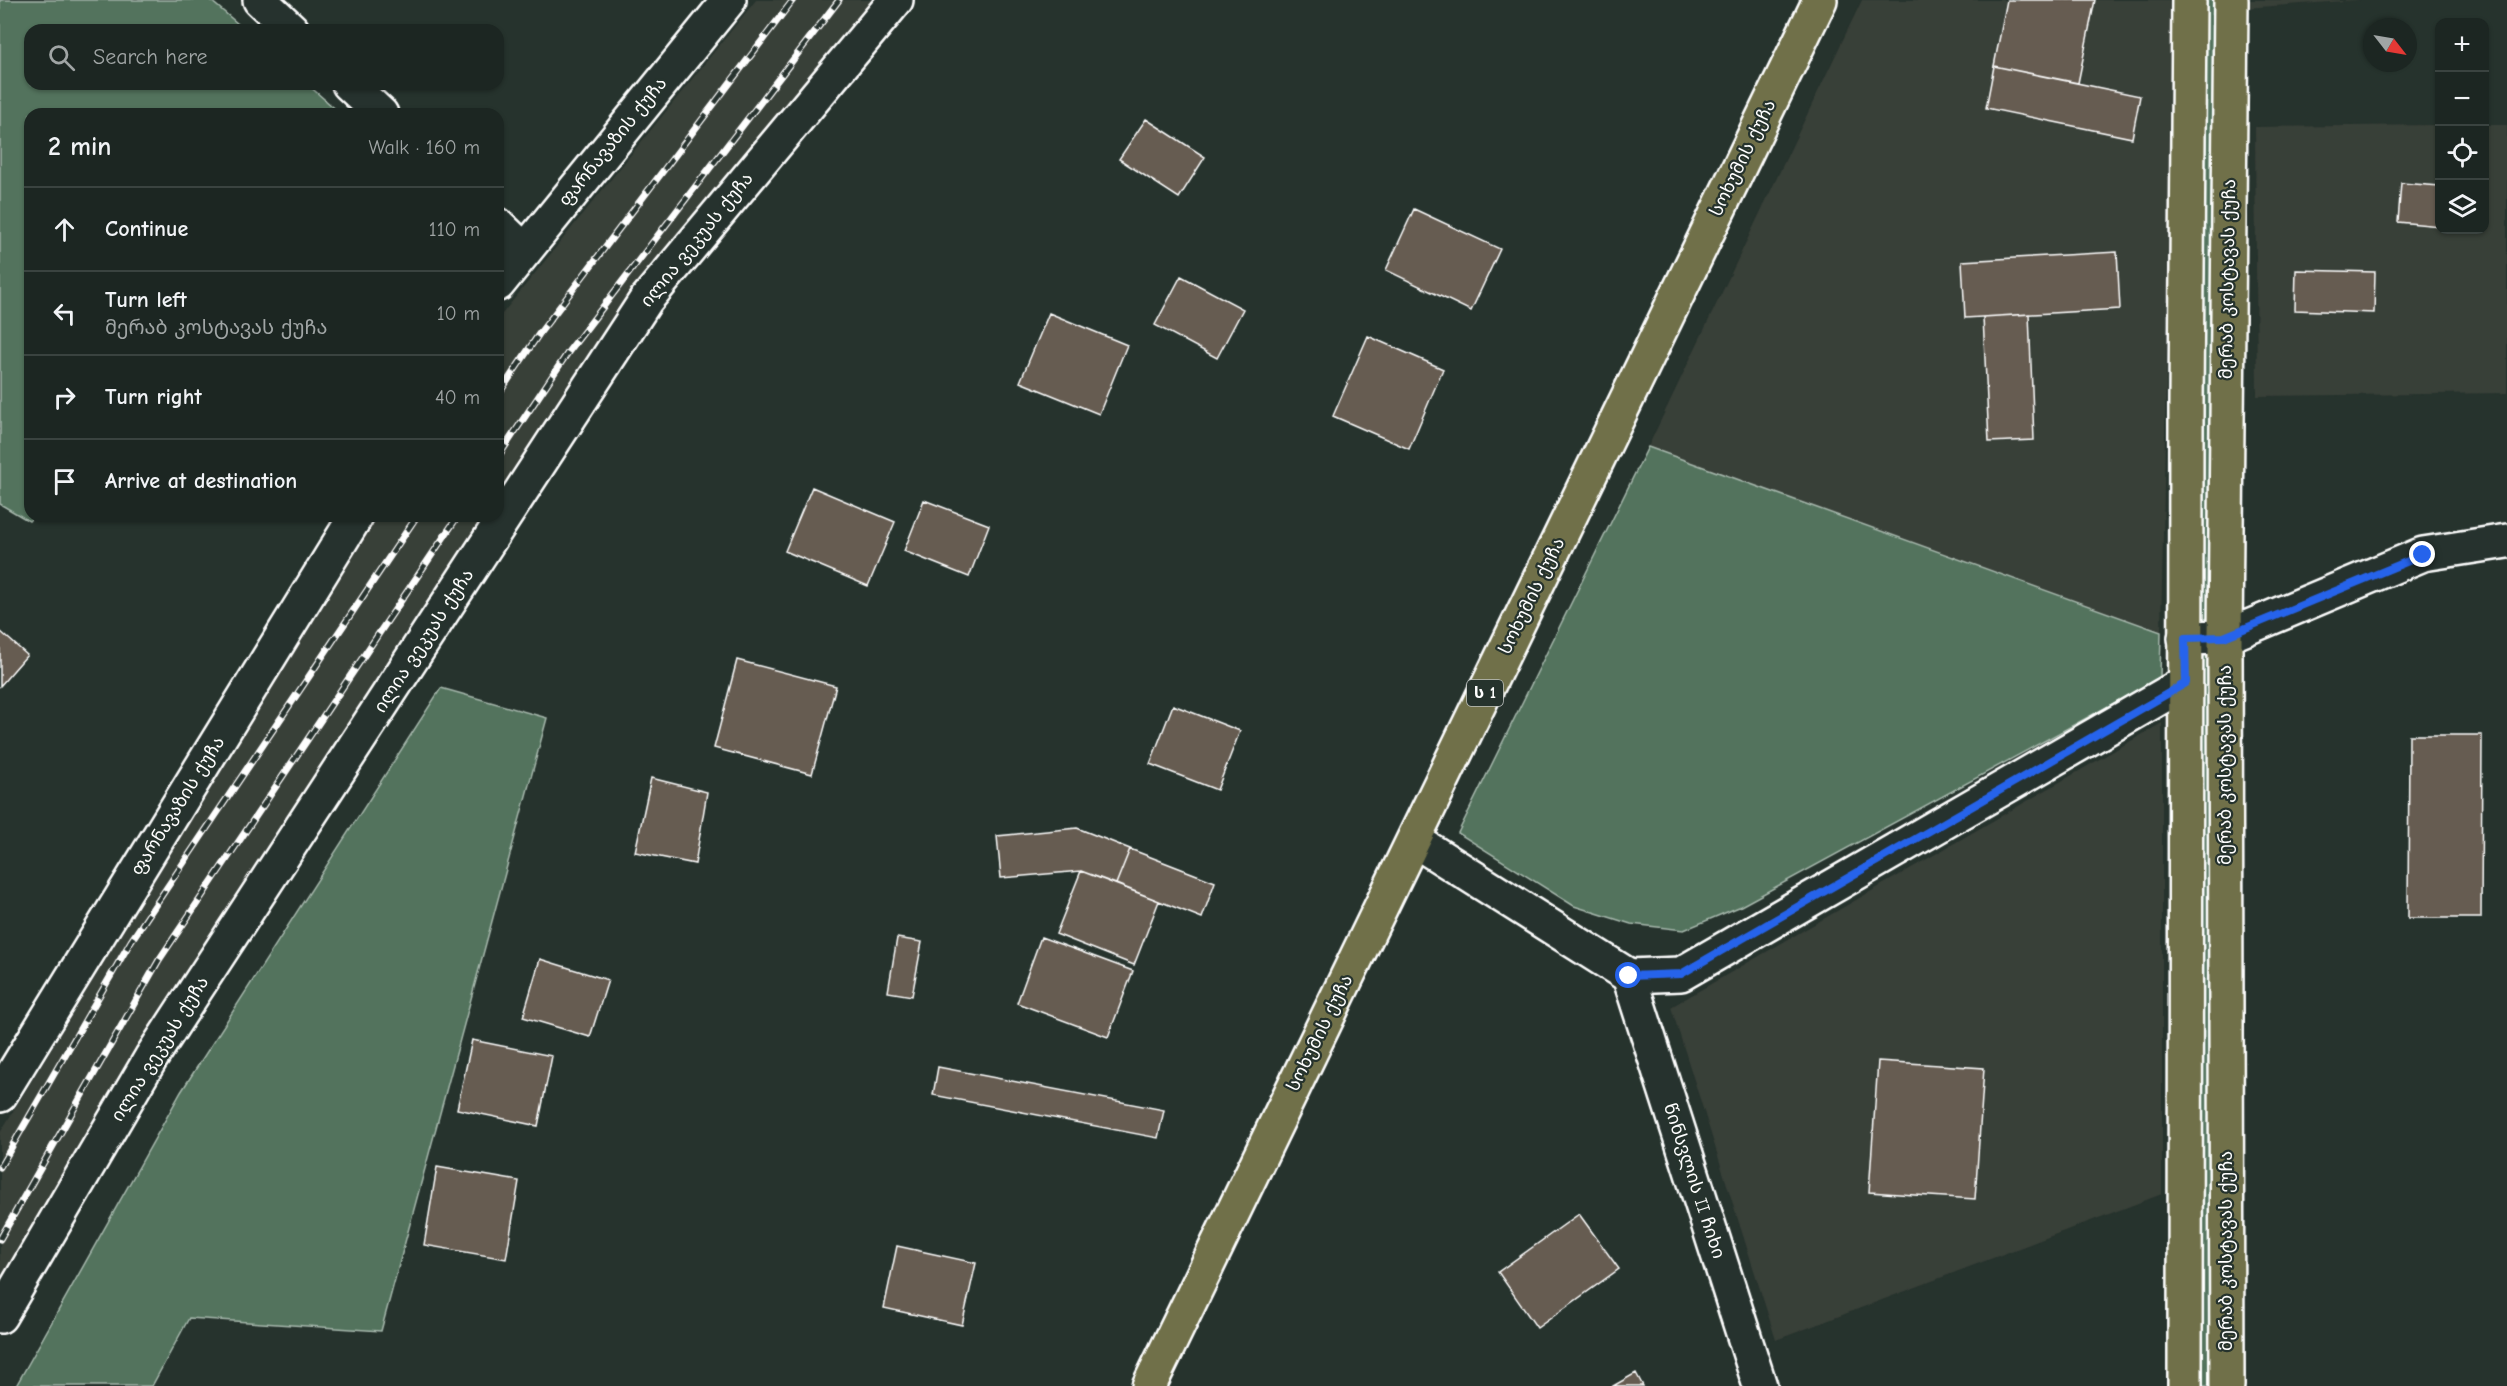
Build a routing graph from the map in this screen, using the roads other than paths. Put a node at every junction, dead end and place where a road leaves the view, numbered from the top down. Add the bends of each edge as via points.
1 (260, 0) edge
2 (729, 0) edge
3 (896, 0) edge
4 (1820, 0) edge
5 (2231, 0) edge
6 (2188, 1) edge
7 (286, 24) edge
8 (355, 90) edge
9 (375, 108) edge
10 (504, 231) edge
11 (525, 251) junction
12 (504, 277) edge
13 (504, 517) edge
14 (352, 522) edge
15 (501, 522) edge
16 (2507, 541) edge
17 (2224, 637) junction
18 (2185, 638) junction
19 (2186, 683) junction
20 (1414, 840) junction
21 (1629, 976) junction
22 (0, 1095) edge
23 (0, 1316) edge
24 (1149, 1386) edge
25 (1760, 1386) edge
26 (2185, 1386) edge
27 (2227, 1386) edge

1 - 7 street
2 - 11 street, ფარნავაზის ქუჩა
3 - 13 street, ილია ვეკუას ქუჩა via 646,300
4 - 20 main road, სოხუმის ქუჩა / ს 1
5 - 17 main road, მერაბ კოსტავას ქუჩა
6 - 18 main road
8 - 9 street
10 - 11 street
11 - 12 street, ფარნავაზის ქუჩა
14 - 22 street, ფარნავაზის ქუჩა
15 - 23 street, ილია ვეკუას ქუჩა via 151,1058
16 - 17 street via 2423,555
17 - 18 street
17 - 27 main road, მერაბ კოსტავას ქუჩა
18 - 19 main road
19 - 21 street via 1681,974
19 - 26 main road
20 - 21 street
20 - 24 main road, სოხუმის ქუჩა / ს 1
21 - 25 street, წინსვლის II ჩიხი

